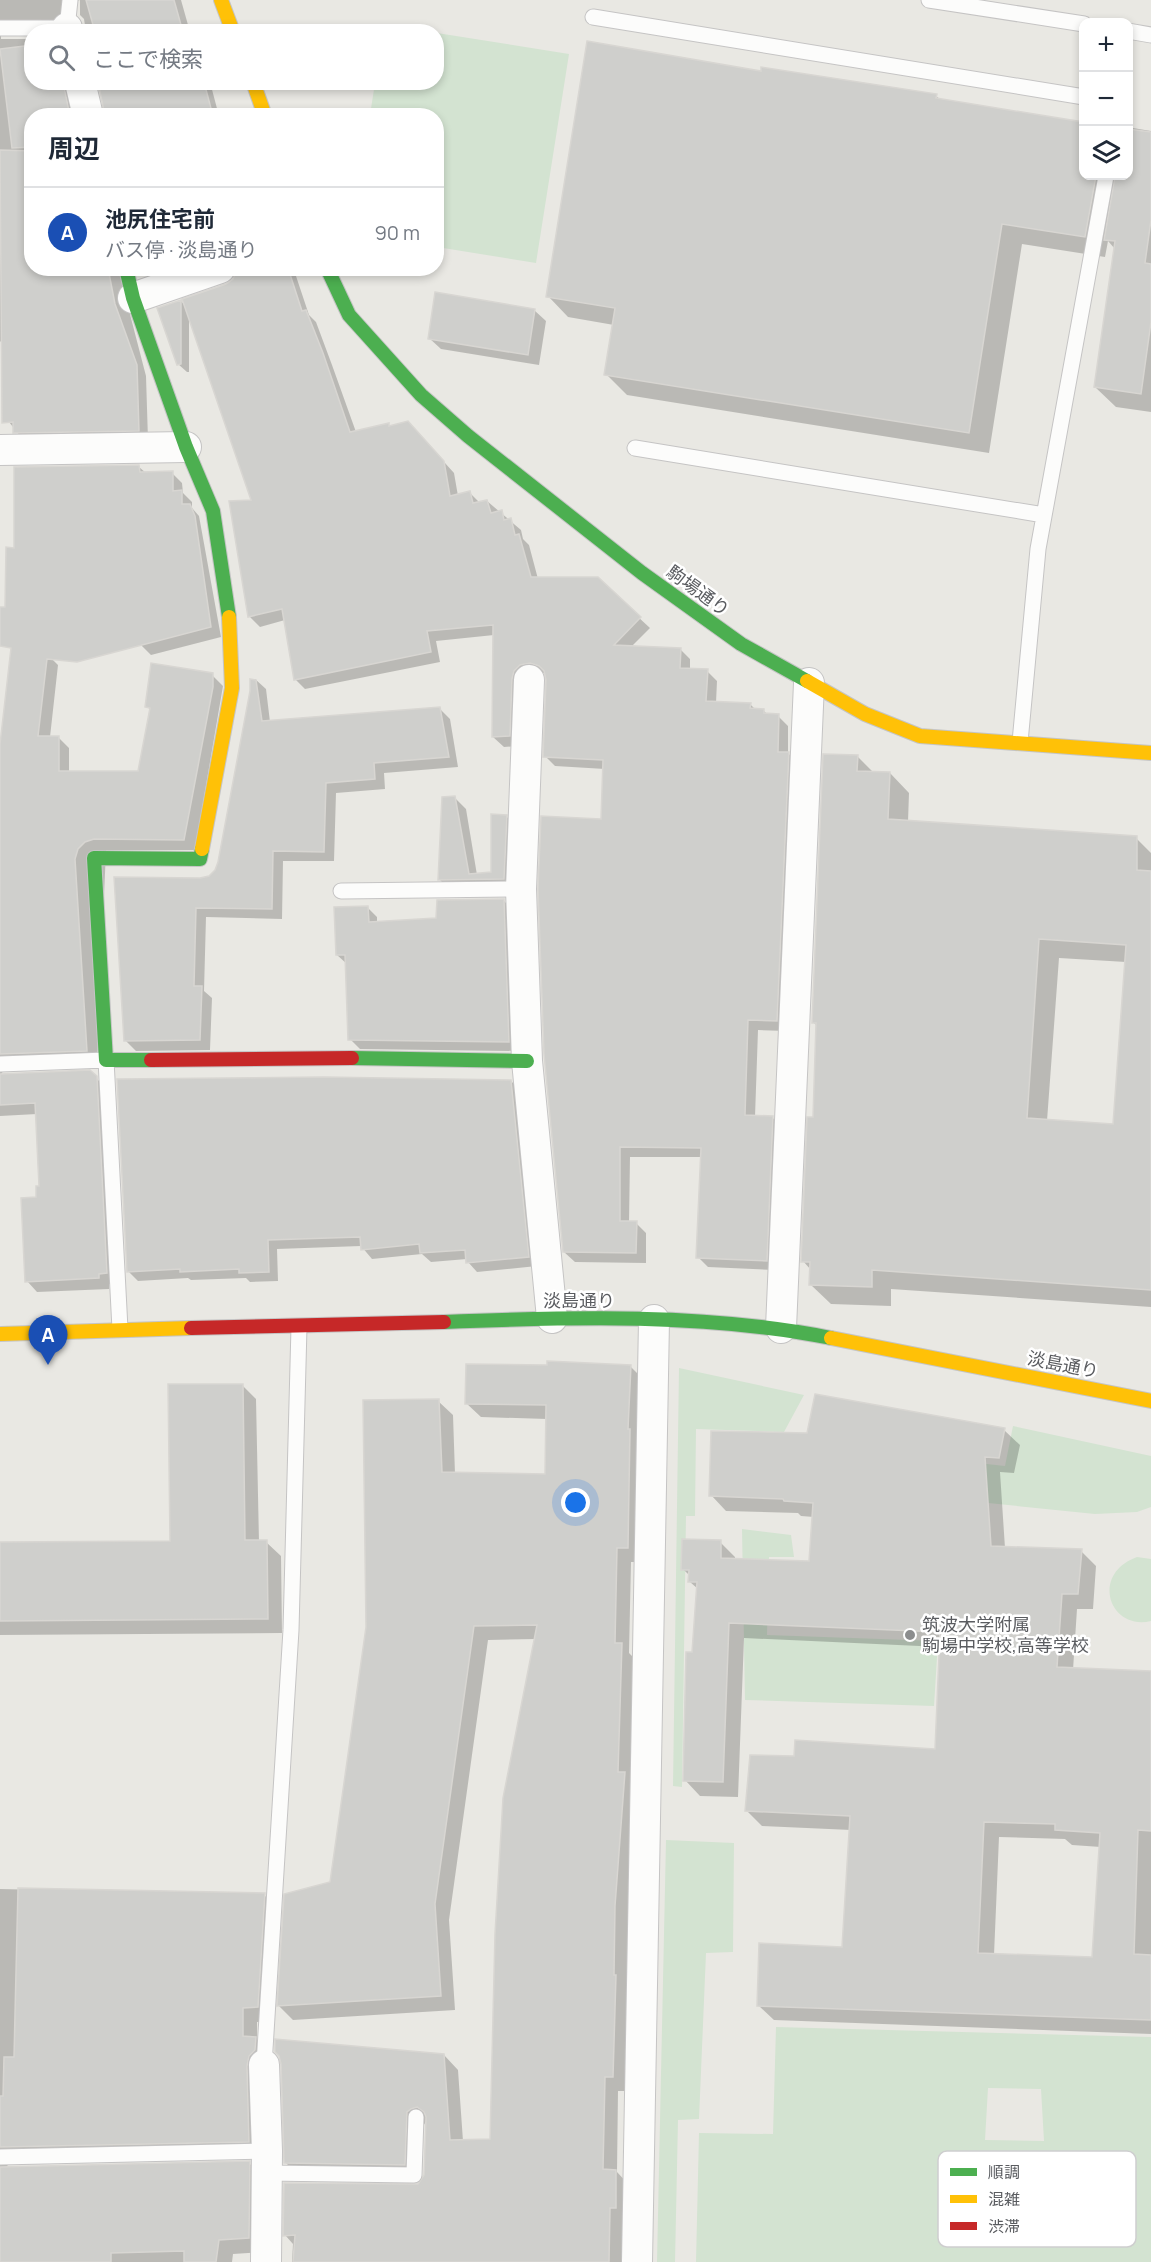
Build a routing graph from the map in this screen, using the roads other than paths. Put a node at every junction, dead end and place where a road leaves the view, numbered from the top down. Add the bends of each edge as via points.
1 (221, 0) edge
2 (929, 0) edge
3 (592, 16) dead end
4 (68, 20) edge
5 (1079, 23) edge
6 (34, 24) edge
7 (230, 24) edge
8 (24, 25) edge
9 (0, 28) edge
10 (1133, 32) edge
11 (1151, 35) edge
12 (82, 90) edge
13 (256, 90) edge
14 (1079, 96) edge
15 (86, 108) edge
16 (262, 108) edge
17 (1105, 180) edge
18 (128, 276) edge
19 (197, 276) edge
20 (331, 276) edge
21 (133, 298) junction
22 (186, 447) junction
23 (635, 448) dead end
24 (0, 450) edge
25 (1044, 515) junction
26 (529, 680) dead end
27 (809, 683) junction
28 (1020, 742) junction
29 (1151, 753) edge
30 (521, 889) junction
31 (341, 891) dead end
32 (106, 1060) junction
33 (527, 1061) junction
34 (0, 1064) edge
35 (552, 1318) junction
36 (654, 1320) junction
37 (299, 1327) junction
38 (781, 1328) junction
39 (120, 1329) junction
40 (0, 1334) edge
41 (1151, 1401) edge
42 (264, 2065) joint
43 (416, 2117) dead end
44 (0, 2157) edge
45 (266, 2162) junction
46 (266, 2262) edge
47 (637, 2262) edge

1 - 7 street
2 - 5 lane
3 - 14 lane
4 - 6 lane
8 - 9 lane
10 - 11 lane
12 - 15 street
13 - 16 street
17 - 25 lane
18 - 21 street
19 - 21 street
20 - 27 street, 駒場通り via 348,315 421,395 468,436 642,573 741,644
21 - 22 street
22 - 24 street
22 - 32 street via 213,512 230,623 232,688 200,859 94,858
23 - 25 lane
25 - 28 lane
26 - 30 street
27 - 28 street, 駒場通り via 865,714 920,736
27 - 38 street
28 - 29 street, 駒場通り
30 - 31 lane
30 - 33 street
32 - 33 street
32 - 34 lane
32 - 39 lane
33 - 35 street
35 - 36 street, 淡島通り
35 - 37 street, 淡島通り
36 - 38 street, 淡島通り
36 - 47 street
37 - 39 street, 淡島通り
37 - 42 lane via 291,1630
38 - 41 street, 淡島通り
39 - 40 street, 淡島通り
42 - 45 street
43 - 45 lane via 414,2175
44 - 45 lane
45 - 46 street

